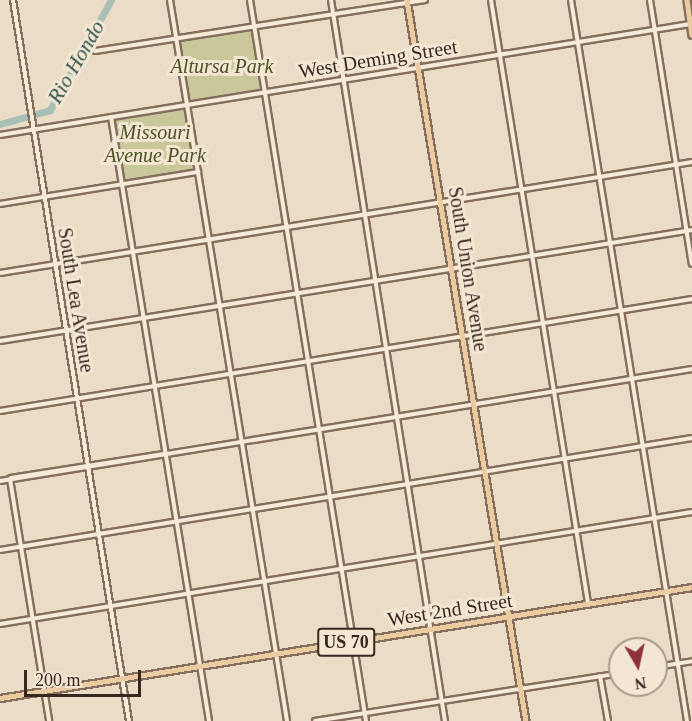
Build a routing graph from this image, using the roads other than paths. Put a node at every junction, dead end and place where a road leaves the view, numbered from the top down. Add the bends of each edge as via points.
1 (13, 0) edge
2 (170, 0) edge
3 (250, 0) edge
4 (331, 0) edge
5 (425, 0) edge
6 (491, 0) edge
7 (571, 0) edge
8 (650, 0) edge
9 (687, 0) edge
10 (407, 1) edge
11 (333, 15) junction
12 (690, 24) junction
13 (254, 27) junction
14 (654, 30) junction
15 (692, 35) edge
16 (177, 39) junction
17 (577, 43) junction
18 (95, 51) dead end
19 (501, 55) junction
20 (417, 68) junction
21 (343, 80) junction
22 (264, 93) junction
23 (187, 105) junction
24 (111, 117) junction
25 (34, 129) junction
26 (0, 135) edge
27 (692, 162) edge
28 (676, 164) junction
29 (198, 172) junction
30 (599, 177) junction
31 (122, 184) junction
32 (522, 189) junction
33 (44, 197) junction
34 (442, 202) junction
35 (0, 204) edge
36 (363, 214) junction
37 (286, 227) junction
38 (689, 231) edge
39 (209, 239) junction
40 (609, 244) junction
41 (133, 251) junction
42 (533, 256) junction
43 (55, 264) junction
44 (692, 264) edge
45 (453, 269) junction
46 (0, 273) edge
47 (374, 282) junction
48 (297, 294) junction
49 (692, 299) edge
50 (220, 306) junction
51 (621, 311) junction
52 (144, 318) junction
53 (543, 323) junction
54 (66, 331) junction
55 (463, 336) junction
56 (0, 341) edge
57 (384, 348) junction
58 (307, 361) junction
59 (692, 369) edge
60 (231, 373) junction
61 (631, 379) junction
62 (155, 385) junction
63 (554, 391) junction
64 (77, 398) junction
65 (474, 404) junction
66 (0, 411) edge
67 (396, 417) junction
68 (319, 429) junction
69 (692, 438) edge
70 (242, 442) junction
71 (642, 446) junction
72 (166, 454) junction
73 (565, 459) junction
74 (87, 463) junction
75 (88, 469) junction
76 (485, 472) junction
77 (10, 479) junction
78 (0, 481) edge
79 (406, 484) junction
80 (330, 497) junction
81 (252, 509) junction
82 (692, 512) edge
83 (654, 518) junction
84 (177, 521) junction
85 (577, 531) junction
86 (99, 534) junction
87 (497, 544) junction
88 (21, 546) junction
89 (0, 550) edge
90 (418, 556) junction
91 (341, 569) junction
92 (264, 581) junction
93 (692, 587) edge
94 (666, 591) junction
95 (188, 593) junction
96 (588, 603) junction
97 (110, 606) junction
98 (508, 616) junction
99 (33, 618) junction
100 (0, 624) edge
101 (430, 628) junction
102 (353, 641) junction
103 (276, 653) junction
104 (692, 661) edge
105 (678, 664) junction
106 (668, 665) edge
107 (200, 666) junction
108 (608, 675) edge
109 (600, 676) junction
110 (122, 678) junction
111 (520, 688) junction
112 (45, 691) junction
113 (0, 698) edge
114 (441, 701) junction
115 (364, 713) junction
116 (49, 721) edge
117 (129, 721) edge
118 (209, 721) edge
119 (287, 721) edge
120 (315, 721) edge
121 (366, 721) edge
122 (445, 721) edge
123 (526, 721) edge
124 (608, 721) edge
125 (687, 721) edge

1 - 25 street, South Lea Avenue
2 - 16 street
3 - 13 street
4 - 11 street
5 - 10 street
6 - 19 street
7 - 17 street
8 - 14 street
9 - 12 main road
10 - 11 street
10 - 20 main road, South Union Avenue
11 - 13 street
11 - 21 street
12 - 14 street, West Deming Street
12 - 15 main road
13 - 16 street
13 - 22 street
14 - 17 street, West Deming Street
14 - 28 street
16 - 18 street
16 - 23 street
17 - 19 street, West Deming Street
17 - 30 street
19 - 20 street, West Deming Street
19 - 32 street
20 - 21 street, West Deming Street
20 - 34 main road, South Union Avenue
21 - 22 street, West Deming Street
21 - 36 street
22 - 23 street, West Deming Street
22 - 37 street
23 - 24 street, West Deming Street
23 - 29 street
24 - 25 street, West Deming Street
24 - 31 street
25 - 26 street, West Deming Street
25 - 33 street, South Lea Avenue
27 - 28 street
28 - 30 street
28 - 38 street
29 - 31 street
29 - 39 street
30 - 32 street
30 - 40 street
31 - 33 street
31 - 41 street
32 - 34 street
32 - 42 street
33 - 35 street
33 - 43 street, South Lea Avenue
34 - 36 street
34 - 45 main road, South Union Avenue
36 - 37 street
36 - 47 street
37 - 39 street
37 - 48 street
38 - 40 street
38 - 44 street
39 - 41 street
39 - 50 street
40 - 42 street
40 - 51 street
41 - 43 street
41 - 52 street
42 - 45 street
42 - 53 street
43 - 46 street
43 - 54 street, South Lea Avenue
45 - 47 street
45 - 55 main road, South Union Avenue
47 - 48 street
47 - 57 street
48 - 50 street
48 - 58 street
49 - 51 street
50 - 52 street
50 - 60 street
51 - 53 street
51 - 61 street
52 - 54 street
52 - 62 street
53 - 55 street
53 - 63 street
54 - 56 street
54 - 64 street, South Lea Avenue
55 - 57 street
55 - 65 main road, South Union Avenue
57 - 58 street
57 - 67 street
58 - 60 street
58 - 68 street
59 - 61 street
60 - 62 street
60 - 70 street
61 - 63 street
61 - 71 street
62 - 64 street
62 - 72 street
63 - 65 street
63 - 73 street
64 - 66 street
64 - 74 street, South Lea Avenue
65 - 67 street
65 - 76 main road, South Union Avenue
67 - 68 street
67 - 79 street
68 - 70 street
68 - 80 street
69 - 71 street
70 - 72 street
70 - 81 street
71 - 73 street
71 - 83 street
72 - 74 street
72 - 75 street
72 - 84 street
73 - 76 street
73 - 85 street
74 - 75 street, South Lea Avenue
74 - 77 street
75 - 77 street
75 - 86 street, South Lea Avenue
76 - 79 street
76 - 87 main road, South Union Avenue
77 - 78 street
77 - 88 street
79 - 80 street
79 - 90 street
80 - 81 street
80 - 91 street
81 - 84 street
81 - 92 street
82 - 83 street
83 - 85 street
83 - 94 street
84 - 86 street
84 - 95 street
85 - 87 street
85 - 96 street
86 - 88 street
86 - 97 street, South Lea Avenue
87 - 90 street
87 - 98 main road, South Union Avenue
88 - 89 street
88 - 99 street
90 - 91 street
90 - 101 street
91 - 92 street
91 - 102 street
92 - 95 street
92 - 103 street
93 - 94 main road, West 2nd Street / US 70
94 - 96 main road, West 2nd Street / US 70
94 - 105 street
95 - 97 street
95 - 107 street
96 - 98 main road, West 2nd Street / US 70
97 - 99 street
97 - 110 street, South Lea Avenue
98 - 101 main road, West 2nd Street / US 70
98 - 111 main road, South Union Avenue
99 - 100 street
99 - 112 street
101 - 102 main road, West 2nd Street / US 70
101 - 114 street
102 - 103 main road, West 2nd Street / US 70
102 - 115 street
103 - 107 main road, West 2nd Street / US 70
103 - 119 street
104 - 105 street
105 - 106 street
105 - 125 street
107 - 110 main road, West 2nd Street / US 70
107 - 118 street
108 - 109 street
109 - 111 street
109 - 124 street
110 - 112 main road, West 2nd Street / US 70
110 - 117 street, South Lea Avenue
111 - 114 street
111 - 123 main road, South Union Avenue
112 - 113 main road, West 2nd Street / US 70
112 - 116 street
114 - 115 street
114 - 122 street
115 - 120 street
115 - 121 street

